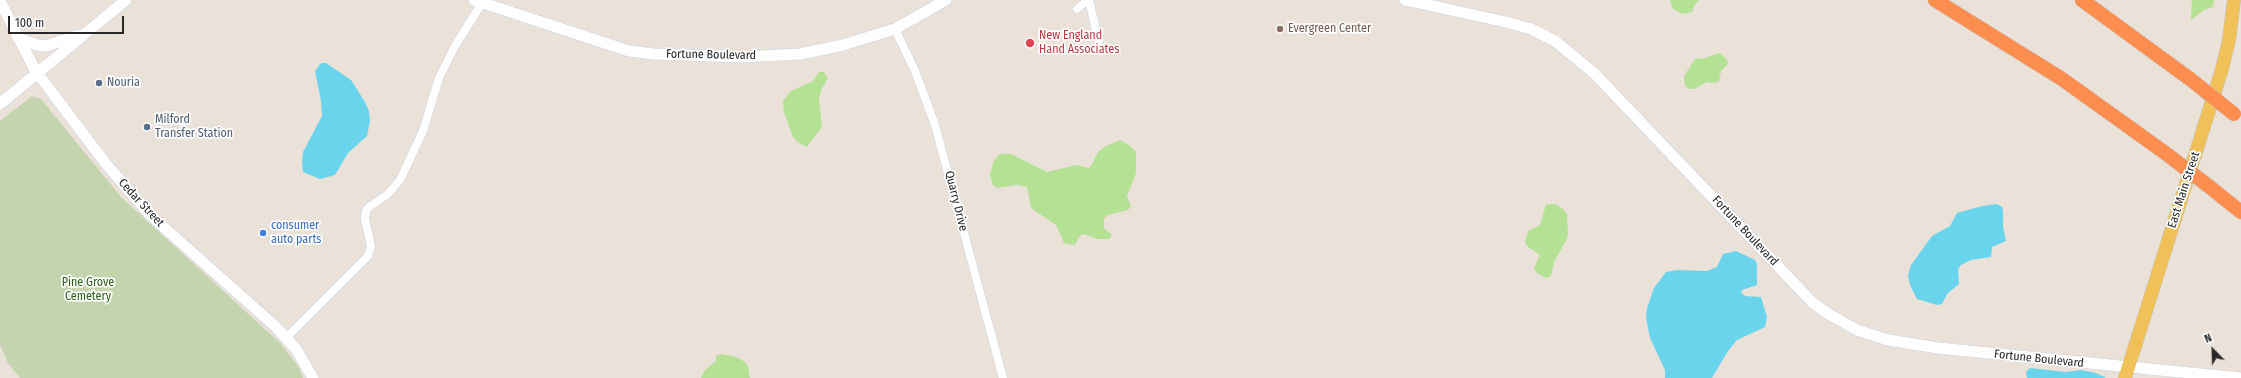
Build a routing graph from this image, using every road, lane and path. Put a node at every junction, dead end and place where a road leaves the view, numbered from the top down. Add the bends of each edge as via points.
1 (126, 0) edge
2 (946, 0) edge
3 (1089, 0) edge
4 (1405, 0) edge
5 (1935, 0) edge
6 (2082, 0) edge
7 (2234, 0) edge
8 (478, 1) edge
9 (1, 5) edge
10 (1077, 9) dead end
11 (896, 29) junction
12 (87, 31) junction
13 (18, 38) junction
14 (1099, 43) dead end
15 (37, 73) junction
16 (0, 104) edge
17 (2238, 116) edge
18 (2241, 212) edge
19 (286, 338) junction
20 (2127, 372) edge
21 (313, 378) edge
22 (1003, 378) edge
23 (2241, 378) edge

1 - 12 main road
2 - 11 main road, Fortune Boulevard
3 - 10 street
3 - 14 street
4 - 20 main road, Fortune Boulevard via 1506,22 1555,41 1595,74 1812,302 1841,322 1871,335 1917,345
5 - 18 highway, bridge via 2062,79 2168,155
6 - 17 highway, bridge
7 - 20 main road, East Main Street via 2222,69
8 - 11 main road, Fortune Boulevard via 593,40 654,54 742,57 800,54 833,48
8 - 19 street via 440,78 423,131 400,180 366,212 371,246 368,256
9 - 13 main road, Cedar Street
11 - 22 street, Quarry Drive via 935,125
12 - 13 main road via 49,45 36,45
12 - 15 main road
13 - 15 main road, Cedar Street
15 - 16 main road
15 - 19 main road, Cedar Street via 96,152 150,215
19 - 21 main road, Cedar Street via 296,349
20 - 23 main road, Fortune Boulevard

